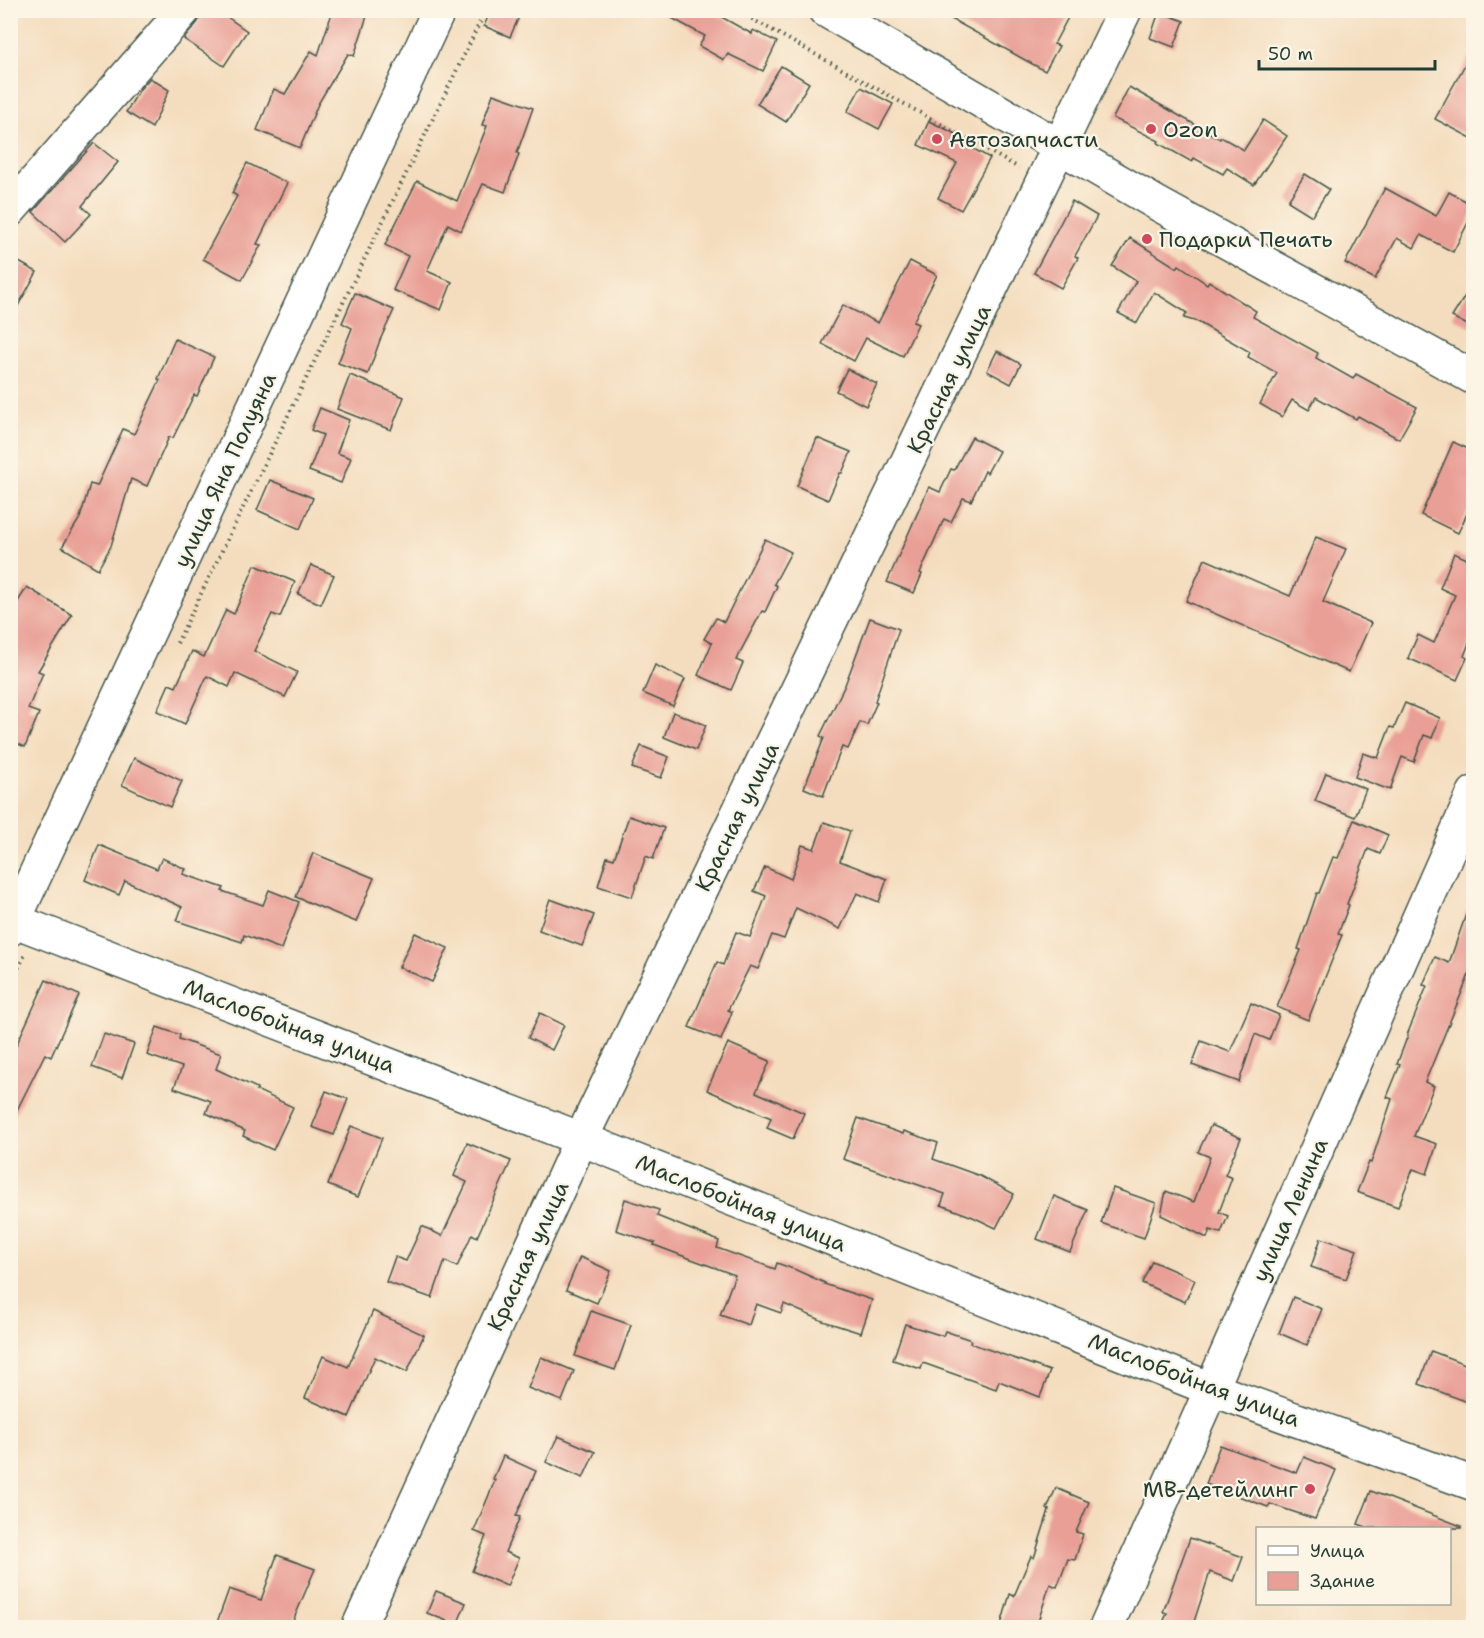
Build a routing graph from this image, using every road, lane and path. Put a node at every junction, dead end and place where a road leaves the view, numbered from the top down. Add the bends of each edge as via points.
1 (184, 10) edge
2 (439, 10) edge
3 (486, 10) edge
4 (736, 10) edge
5 (825, 10) edge
6 (1125, 10) edge
7 (1060, 147) junction
8 (1044, 182) junction
9 (10, 210) edge
10 (1473, 378) edge
11 (173, 651) dead end
12 (1473, 793) edge
13 (18, 925) edge
14 (10, 984) edge
15 (582, 1139) junction
16 (1211, 1389) junction
17 (1473, 1484) edge
18 (358, 1628) edge
19 (1106, 1628) edge

1 - 9 street
2 - 13 street, улица Яна Полуяна
3 - 11 path
4 - 8 path
5 - 7 street
6 - 7 street, Красная улица
7 - 8 street, Красная улица
7 - 10 street
8 - 15 street, Красная улица
12 - 16 street, улица Ленина
13 - 14 path
13 - 15 street, Маслобойная улица
15 - 16 street, Маслобойная улица
15 - 18 street, Красная улица
16 - 17 street, Маслобойная улица
16 - 19 street, улица Ленина

